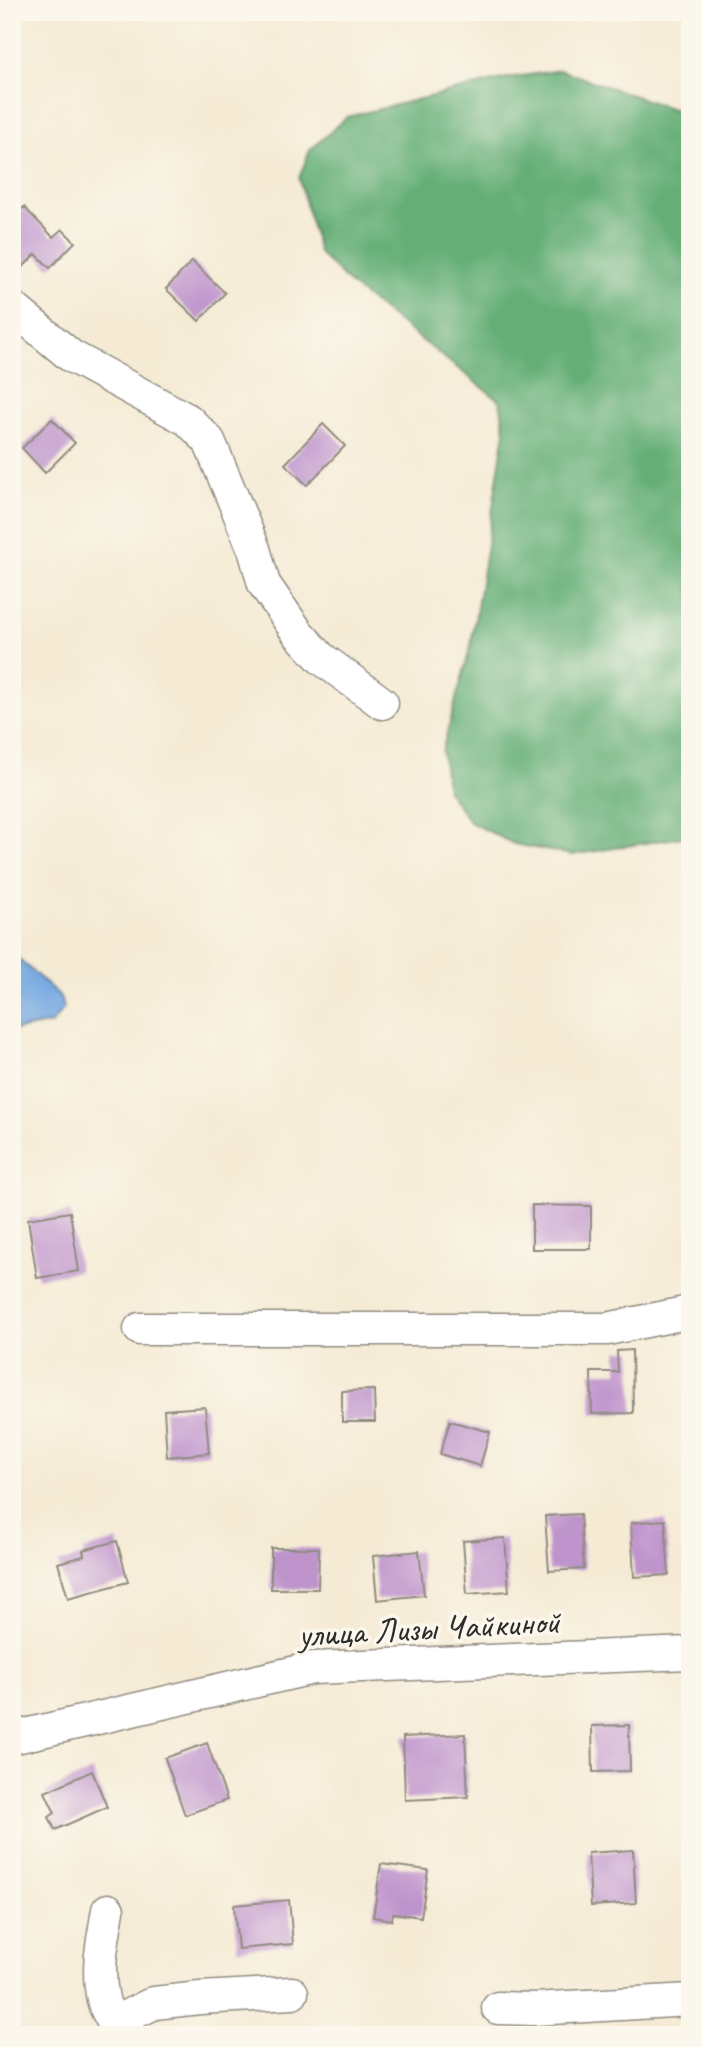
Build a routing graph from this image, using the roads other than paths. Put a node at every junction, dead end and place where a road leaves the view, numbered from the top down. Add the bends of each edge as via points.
1 (12, 307) edge
2 (383, 703) dead end
3 (690, 1312) edge
4 (140, 1329) dead end
5 (690, 1653) edge
6 (12, 1738) edge
7 (108, 1910) dead end
8 (292, 1993) dead end
9 (690, 2000) edge
10 (498, 2008) dead end
11 (115, 2028) edge

1 - 2 street via 71,356 188,420 209,440 264,584 321,658
3 - 4 street via 607,1329
5 - 6 street, улица Лизы Чайкиной via 313,1668
7 - 11 street via 99,1973 103,2003
8 - 11 street via 154,2003
9 - 10 street

